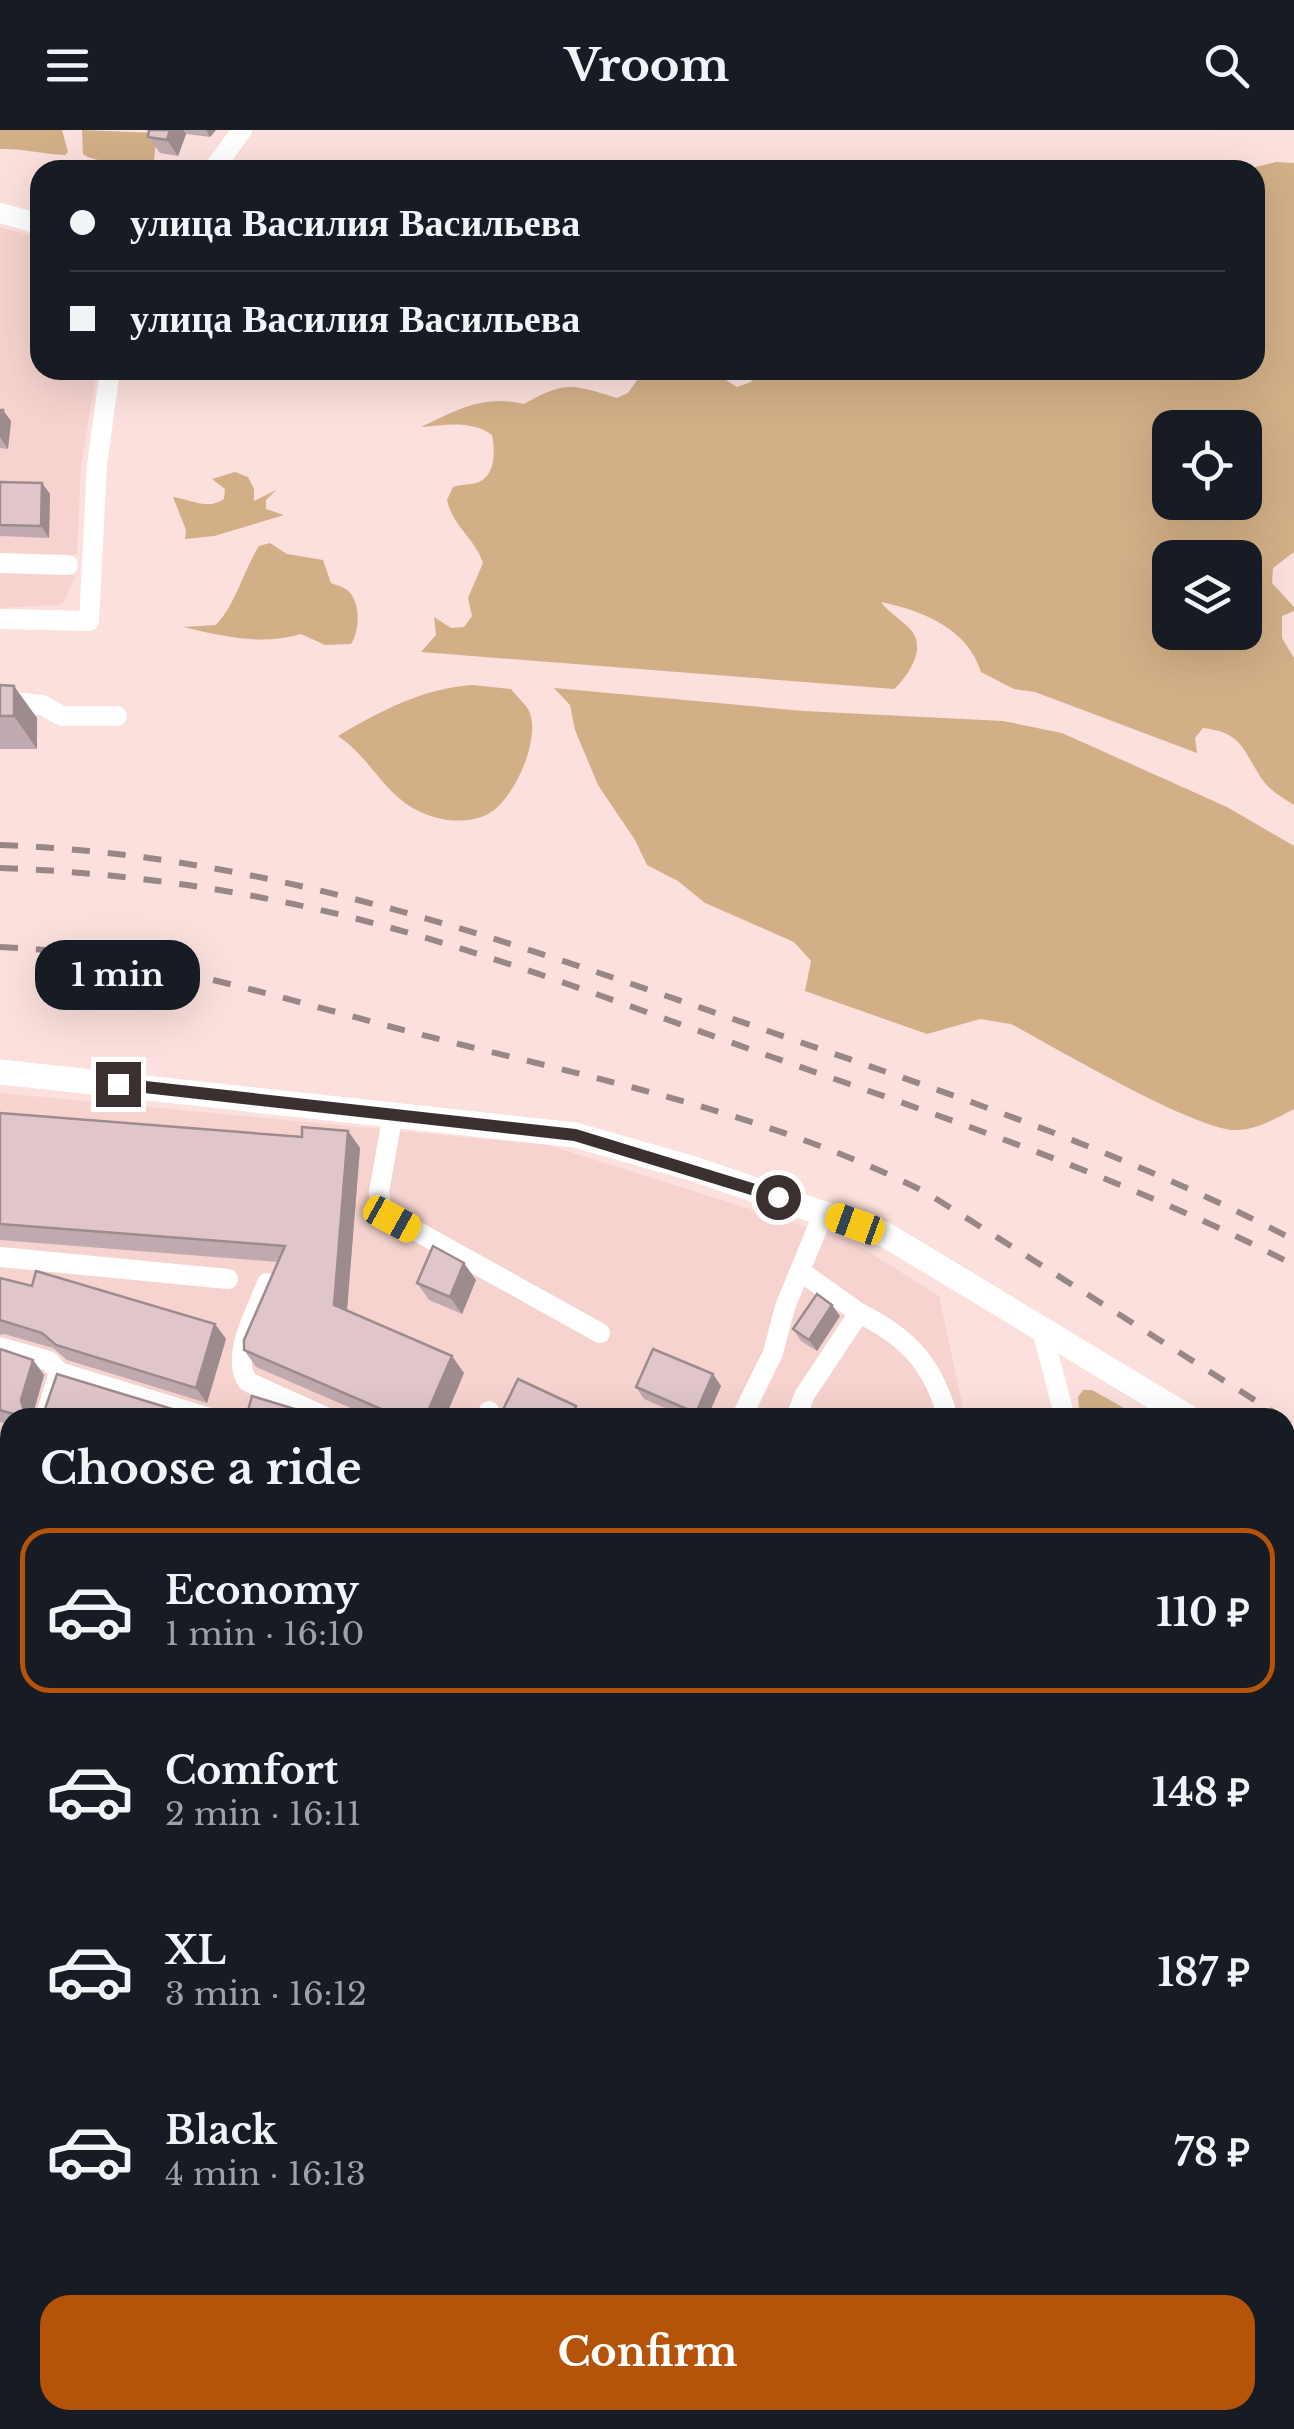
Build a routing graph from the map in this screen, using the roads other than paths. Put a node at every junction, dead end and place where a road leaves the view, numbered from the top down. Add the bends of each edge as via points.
1 (242, 130) edge
2 (220, 160) edge
3 (0, 214) edge
4 (30, 222) edge
5 (109, 380) edge
6 (0, 563) edge
7 (68, 565) dead end
8 (0, 618) edge
9 (0, 701) edge
10 (117, 716) dead end
11 (0, 1072) edge
12 (393, 1113) junction
13 (824, 1212) junction
14 (0, 1257) edge
15 (800, 1271) junction
16 (228, 1279) dead end
17 (268, 1283) edge
18 (858, 1313) junction
19 (1041, 1326) junction
20 (600, 1334) dead end
21 (0, 1347) edge
22 (59, 1372) junction
23 (49, 1408) edge
24 (177, 1408) edge
25 (306, 1408) edge
26 (746, 1408) edge
27 (800, 1408) edge
28 (944, 1408) edge
29 (1062, 1408) edge
30 (1174, 1408) edge

1 - 2 street
3 - 4 street
5 - 8 street via 89,622
6 - 7 street
9 - 10 street via 42,704 62,716
11 - 12 main road
12 - 13 main road via 575,1135
12 - 20 street via 379,1192 382,1212
13 - 15 street
13 - 19 main road via 886,1236
14 - 16 street
15 - 18 street
15 - 26 street via 774,1353
17 - 25 street via 243,1350 242,1373 248,1382
18 - 27 street
18 - 28 street via 892,1329 924,1362
19 - 29 street
19 - 30 main road
21 - 22 street
22 - 23 street
22 - 24 street

